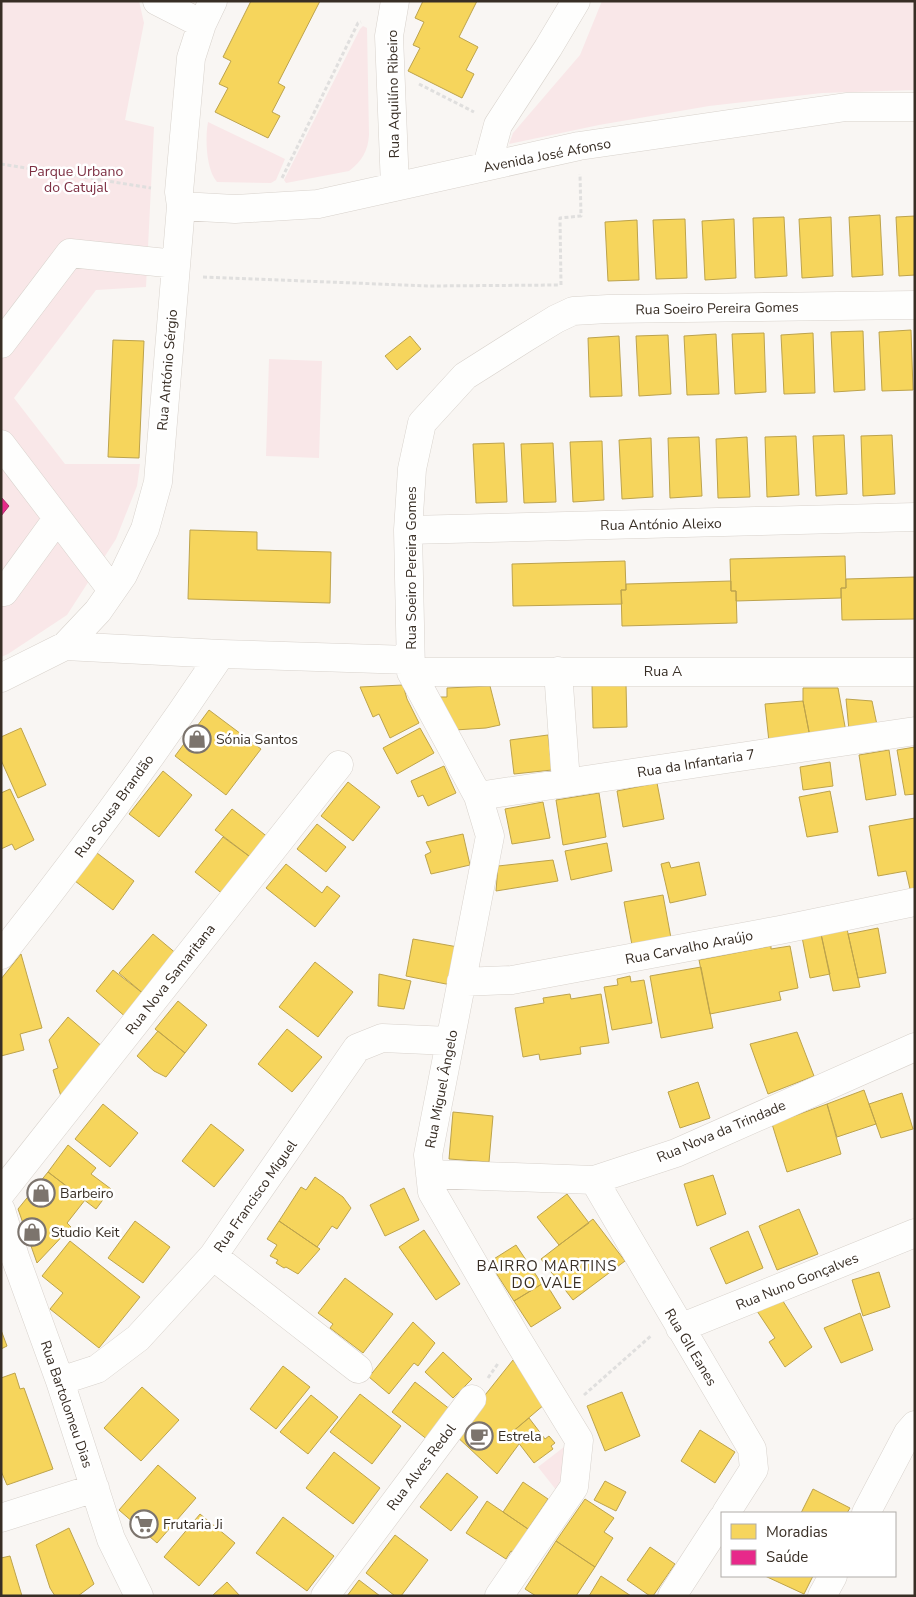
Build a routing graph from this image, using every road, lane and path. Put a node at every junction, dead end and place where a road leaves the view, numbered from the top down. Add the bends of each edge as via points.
1 (157, 1) edge
2 (576, 1) edge
3 (394, 7) edge
4 (208, 12) edge
5 (392, 70) junction
6 (915, 107) edge
7 (498, 125) junction
8 (579, 146) junction
9 (1, 164) edge
10 (487, 166) junction
11 (395, 187) junction
12 (180, 199) junction
13 (277, 207) junction
14 (176, 270) junction
15 (562, 285) junction
16 (915, 305) edge
17 (573, 311) junction
18 (1, 344) edge
19 (1, 444) edge
20 (915, 517) edge
21 (57, 519) junction
22 (408, 530) junction
23 (112, 590) junction
24 (4, 592) dead end
25 (65, 646) junction
26 (221, 654) junction
27 (410, 666) junction
28 (558, 671) junction
29 (915, 672) edge
30 (1, 678) edge
31 (915, 731) edge
32 (340, 765) dead end
33 (566, 782) junction
34 (478, 796) junction
35 (915, 902) edge
36 (1, 955) edge
37 (461, 982) junction
38 (450, 1041) junction
39 (915, 1047) edge
40 (430, 1174) junction
41 (594, 1180) junction
42 (1, 1193) edge
43 (1, 1210) edge
44 (915, 1233) edge
45 (213, 1256) junction
46 (12, 1273) edge
47 (676, 1323) junction
48 (516, 1337) junction
49 (358, 1369) dead end
50 (60, 1381) junction
51 (472, 1399) joint
52 (563, 1414) junction
53 (915, 1425) edge
54 (95, 1488) junction
55 (727, 1512) edge
56 (867, 1512) edge
57 (1, 1518) edge
58 (721, 1520) edge
59 (832, 1577) edge
60 (510, 1592) edge
61 (137, 1595) edge
62 (325, 1596) edge
63 (672, 1596) edge
64 (822, 1596) edge

1 - 4 street
2 - 7 street
3 - 5 street, Rua Aquilíno Ribeiro via 389,36
3 - 13 path via 358,23 277,188
4 - 12 street, Rua António Sérgio via 191,58
5 - 7 path
5 - 11 street, Rua Aquilíno Ribeiro
6 - 8 street, Avenida José Afonso via 846,107
7 - 10 street
8 - 10 street, Avenida José Afonso
8 - 15 path via 581,216 560,218
9 - 12 path
10 - 11 street, Avenida José Afonso
11 - 13 street, Avenida José Afonso via 318,204
12 - 13 street, Avenida José Afonso via 235,209
12 - 14 street, Rua António Sérgio
14 - 15 path via 429,286
14 - 18 street via 70,253
14 - 23 street, Rua António Sérgio via 158,482 145,529 123,575
15 - 17 path
16 - 17 street, Rua Soeiro Pereira Gomes
17 - 22 street, Rua Soeiro Pereira Gomes via 465,376 422,423 412,469
19 - 21 street
20 - 22 street, Rua António Aleixo
21 - 23 street
21 - 24 street
22 - 27 street, Rua Soeiro Pereira Gomes
23 - 25 street, Rua António Sérgio via 98,611
25 - 26 street, Rua Soeiro Pereira Gomes
25 - 30 street, Rua António Sérgio
26 - 27 street, Rua Soeiro Pereira Gomes
26 - 36 street, Rua Sousa Brandão via 172,727
27 - 28 street, Rua A
27 - 34 street, Rua Miguel Ângelo
28 - 29 street, Rua A
28 - 33 street
31 - 33 street, Rua da Infantaria 7
32 - 42 street, Rua Nova Samaritana
33 - 34 street, Rua da Infantaria 7
34 - 37 street, Rua Miguel Ângelo via 490,836
35 - 37 street, Rua Carvalho Araújo via 512,980
37 - 38 street, Rua Miguel Ângelo
38 - 40 street, Rua Miguel Ângelo via 428,1155
38 - 45 street, Rua Francisco Miguel via 382,1038 357,1048
39 - 41 street, Rua Nova da Trindade via 676,1153
40 - 41 street, Rua Nova da Trindade
40 - 48 street, Rua Miguel Ângelo via 432,1192
41 - 47 street, Rua GIl Eanes
43 - 46 street, Rua Bartolomeu Dias
44 - 47 street, Rua Nuno Gonçalves
45 - 49 street
45 - 50 street, Rua Francisco Miguel via 138,1338 97,1369
46 - 50 street, Rua Bartolomeu Dias
47 - 52 path
47 - 55 street, Rua GIl Eanes via 752,1449 754,1469
48 - 51 path
48 - 52 street, Rua Miguel Ângelo
50 - 54 street, Rua Bartolomeu Dias
51 - 62 street, Rua Alves Redol
52 - 60 street, Rua Miguel Ângelo via 579,1440 574,1487
53 - 56 street
54 - 57 street
54 - 61 street, Rua Bartolomeu Dias via 110,1539
58 - 63 street
59 - 64 street

